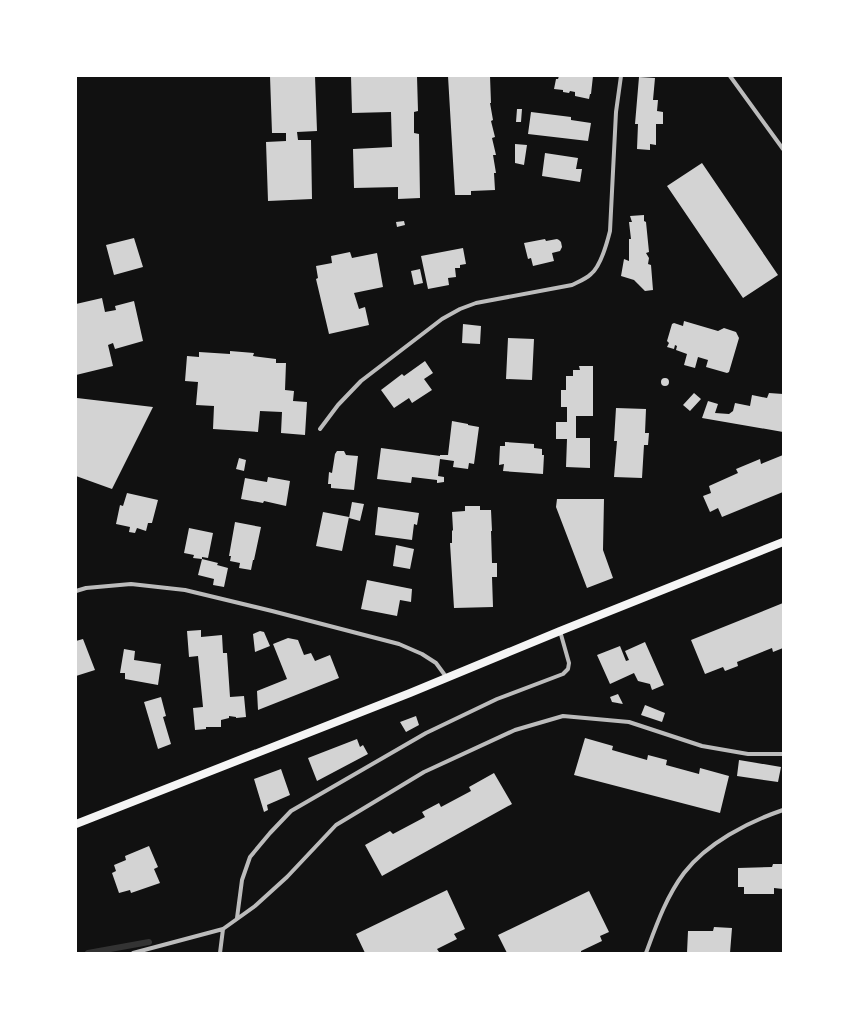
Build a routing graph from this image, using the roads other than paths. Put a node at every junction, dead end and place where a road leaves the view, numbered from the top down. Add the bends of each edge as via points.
1 (621, 76) edge
2 (730, 76) edge
3 (783, 149) edge
4 (320, 429) dead end
5 (783, 542) edge
6 (76, 591) edge
7 (560, 631) junction
8 (447, 678) junction
9 (783, 754) edge
10 (783, 810) edge
11 (76, 824) edge
12 (236, 918) junction
13 (223, 929) junction
14 (134, 953) edge
15 (220, 953) edge
16 (646, 953) edge

1 - 4 street via 616,112 610,231 593,273 572,285 476,303 442,319 361,381
2 - 3 street
5 - 7 main road
6 - 8 street via 131,584 185,590 399,644 436,663
7 - 8 main road
7 - 12 street via 569,663 563,674 497,699 426,733 291,811 250,857 242,880
8 - 11 main road
9 - 12 street via 748,754 702,746 628,722 563,716 515,730 424,772 336,825 287,877 255,906
10 - 16 street via 717,842 699,856 671,895
12 - 13 street
13 - 14 street
13 - 15 street

